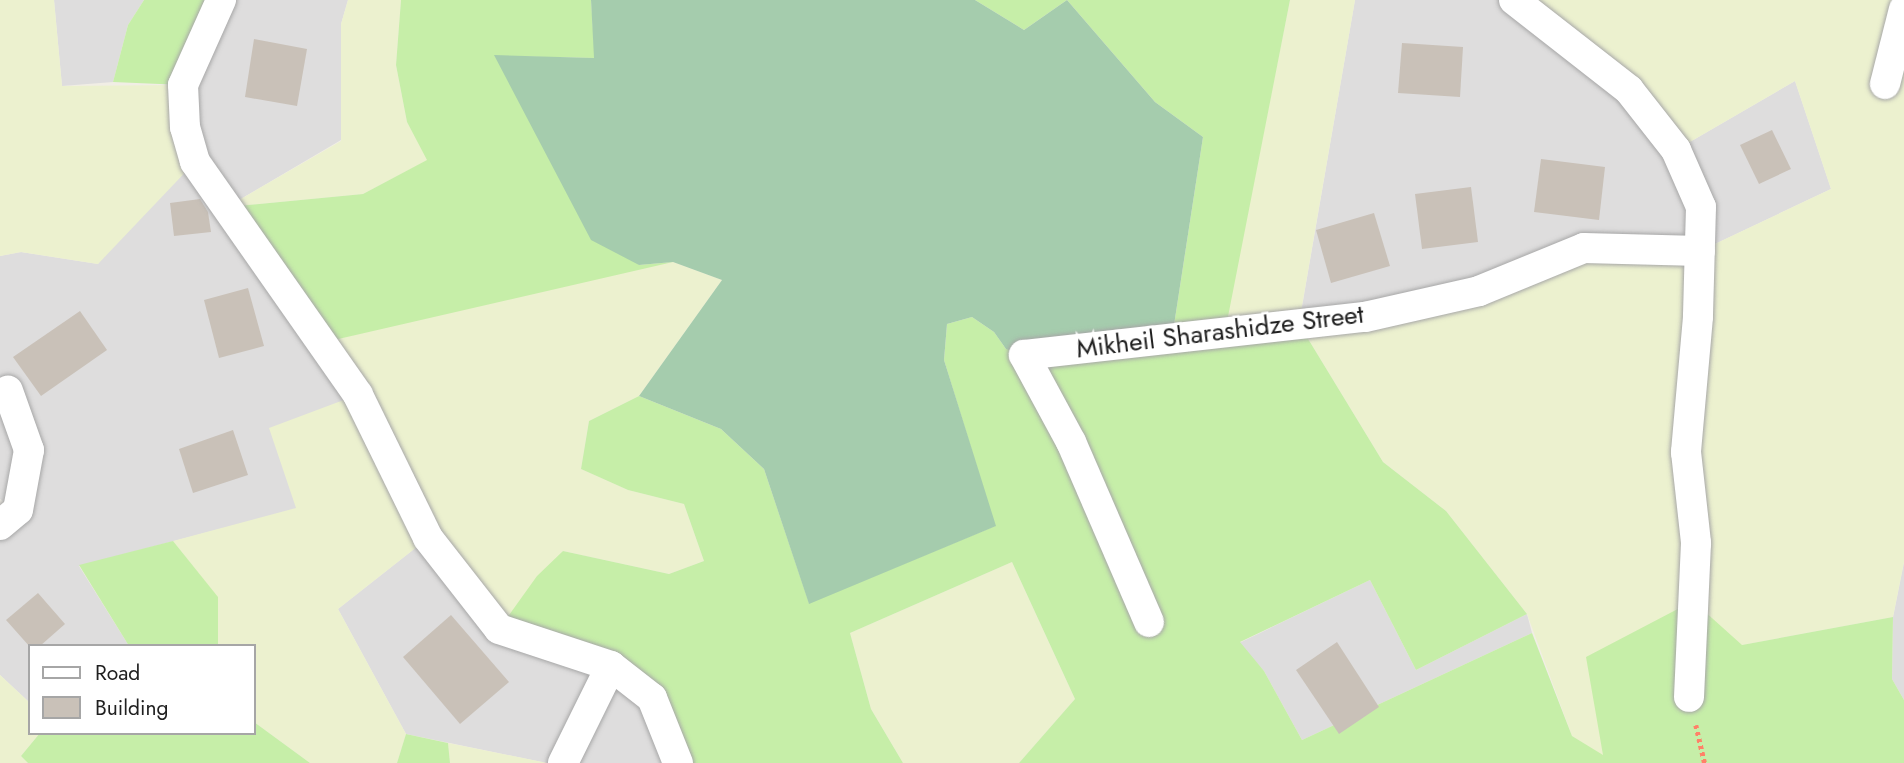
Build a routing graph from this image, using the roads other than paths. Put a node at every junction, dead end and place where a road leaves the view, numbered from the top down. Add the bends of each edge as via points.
1 (221, 0) edge
2 (1514, 0) edge
3 (1904, 9) edge
4 (1885, 84) dead end
5 (1700, 251) junction
6 (8, 391) dead end
7 (0, 525) edge
8 (1149, 622) dead end
9 (611, 666) junction
10 (1689, 697) road end
11 (563, 763) edge
12 (678, 763) edge

1 - 9 street via 183,85 185,127 195,162 358,395 428,538 499,629
2 - 5 street via 1629,90 1676,150 1701,207
3 - 4 street
5 - 8 street, Mikheil Sharashidze Street via 1584,248 1479,291 1365,317 1024,355 1071,442
5 - 10 street via 1686,452 1696,543
6 - 7 street via 29,450 18,510
9 - 11 street
9 - 12 street via 653,698

